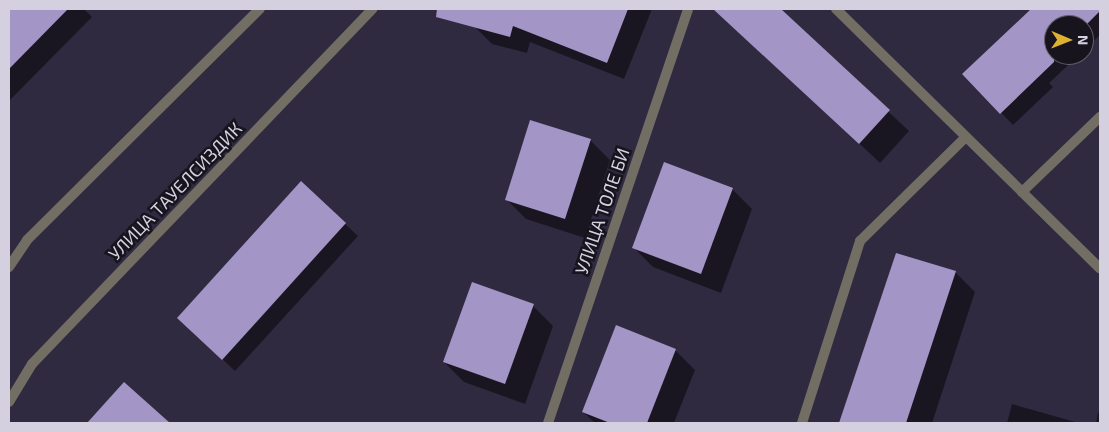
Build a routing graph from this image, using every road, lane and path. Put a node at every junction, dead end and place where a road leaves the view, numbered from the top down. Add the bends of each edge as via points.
1 (260, 9) edge
2 (373, 9) edge
3 (688, 9) edge
4 (836, 9) edge
5 (1100, 117) edge
6 (966, 136) junction
7 (1022, 192) junction
8 (9, 267) edge
9 (1100, 268) edge
10 (9, 402) edge
11 (548, 423) edge
12 (802, 423) edge

1 - 8 street via 27,240
2 - 10 street, УЛИЦА ТАУЕЛСИЗДИК via 32,364
3 - 11 street, УЛИЦА ТОЛЕ БИ
4 - 6 street
5 - 7 street
6 - 7 street
6 - 12 street via 860,241
7 - 9 street

